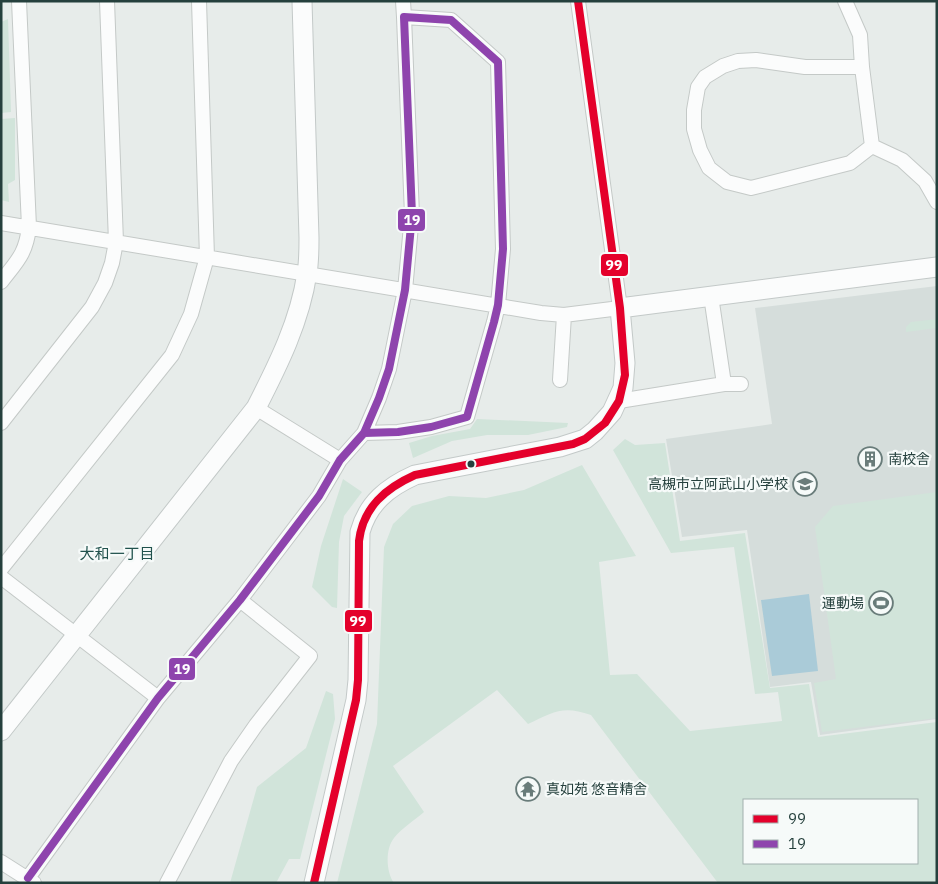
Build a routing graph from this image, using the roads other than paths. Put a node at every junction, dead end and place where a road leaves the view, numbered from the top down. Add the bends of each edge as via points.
1 (19, 1) edge
2 (107, 1) edge
3 (200, 1) edge
4 (302, 1) edge
5 (403, 1) edge
6 (578, 1) edge
7 (846, 1) edge
8 (404, 17) junction
9 (862, 67) junction
10 (872, 146) junction
11 (937, 202) edge
12 (1, 223) edge
13 (29, 227) junction
14 (116, 242) junction
15 (207, 257) junction
16 (937, 266) edge
17 (307, 274) junction
18 (1, 282) edge
19 (405, 290) junction
20 (711, 296) junction
21 (498, 305) junction
22 (620, 308) junction
23 (564, 314) junction
24 (560, 380) dead end
25 (724, 384) junction
26 (742, 384) dead end
27 (618, 401) junction
28 (256, 408) junction
29 (1, 423) edge
30 (364, 433) junction
31 (340, 460) junction
32 (1, 569) edge
33 (1, 577) edge
34 (240, 600) junction
35 (77, 636) junction
36 (158, 698) junction
37 (1, 732) edge
38 (1, 862) edge
39 (31, 880) edge
40 (167, 883) edge
41 (314, 883) edge

1 - 13 street
2 - 14 street
3 - 15 street
4 - 17 street via 310,238
5 - 8 street
6 - 22 street
7 - 9 street via 860,35
8 - 19 street via 412,215
8 - 21 street via 451,20 498,62 503,249
9 - 10 street
9 - 10 street via 805,67 756,60 723,66 705,77 698,87 694,129 709,168 727,182 751,188 850,163
10 - 11 street via 902,160 924,181
12 - 13 street
13 - 14 street
13 - 18 street via 27,246
14 - 15 street
14 - 29 street via 105,283 92,307
15 - 17 street
15 - 32 street via 191,314 172,355
16 - 20 street
17 - 19 street
17 - 28 street via 283,355
19 - 21 street
19 - 30 street via 388,370
20 - 22 street
20 - 25 street
21 - 23 street
21 - 30 street via 467,417 431,427
22 - 23 street
22 - 27 street via 625,375
23 - 24 street
25 - 26 street
25 - 27 street
27 - 41 street via 605,423 573,444 415,475 387,490 368,511 359,541 356,700
28 - 31 street
28 - 35 street
30 - 31 street
31 - 34 street via 319,496
33 - 35 street
34 - 36 street
34 - 40 street via 310,656 231,761
35 - 36 street
35 - 37 street
36 - 39 street
38 - 39 street

